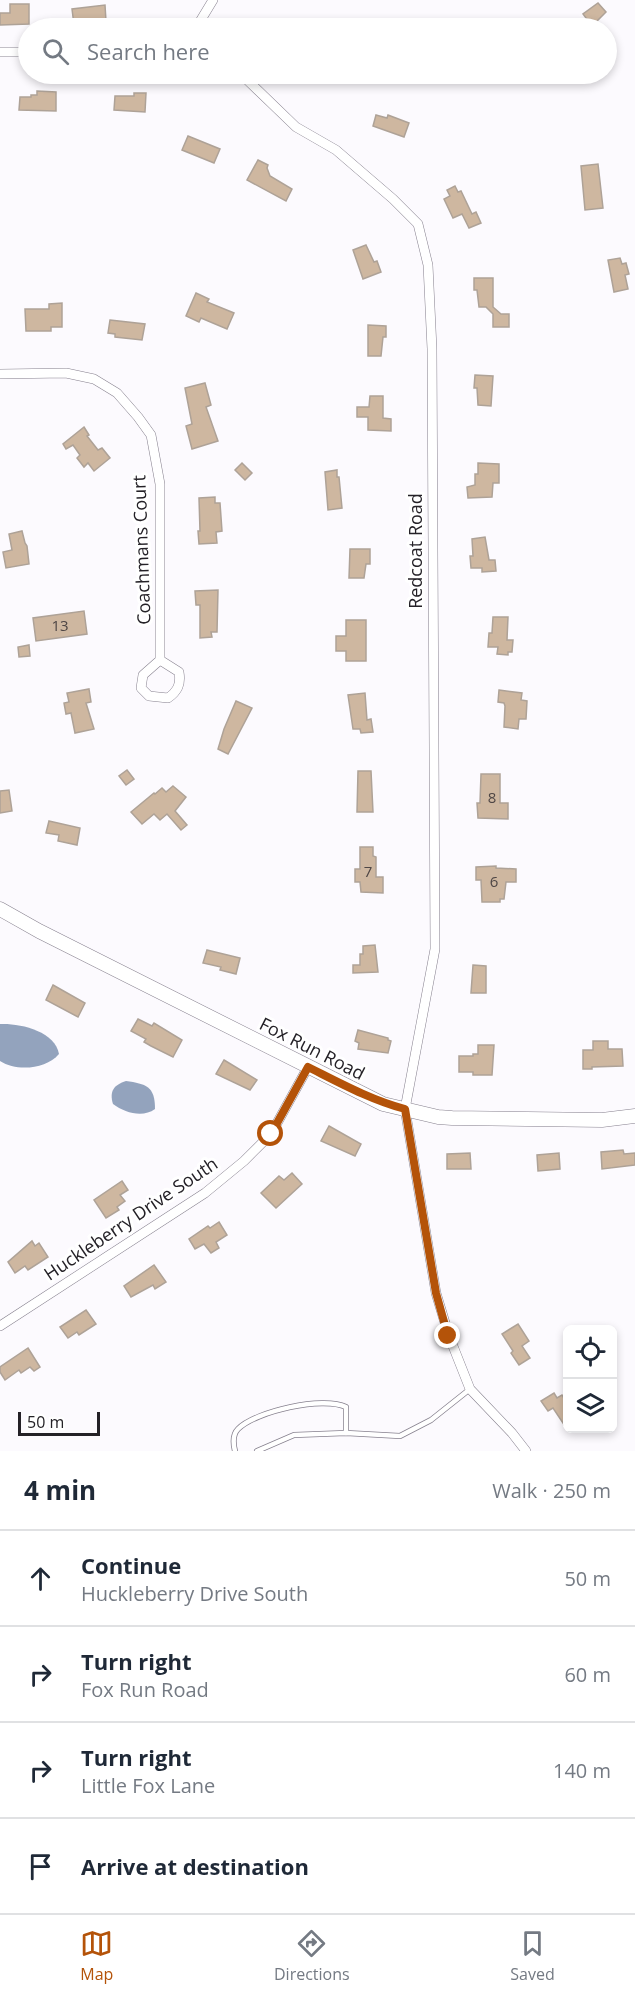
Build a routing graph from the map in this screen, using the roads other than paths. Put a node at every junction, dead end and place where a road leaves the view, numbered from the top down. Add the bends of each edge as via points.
1 (213, 0) edge
2 (202, 18) edge
3 (0, 52) edge
4 (18, 52) edge
5 (252, 84) edge
6 (0, 374) edge
7 (160, 660) junction
8 (0, 909) edge
9 (308, 1067) junction
10 (405, 1109) junction
11 (635, 1116) edge
12 (0, 1326) edge
13 (470, 1389) junction
14 (346, 1433) junction
15 (235, 1451) edge
16 (257, 1451) edge
17 (526, 1451) edge

1 - 2 street
3 - 4 street
5 - 10 street, Redcoat Road via 297,127 336,150 393,198 418,224 428,265 432,349 435,949
6 - 7 street, Coachmans Court via 66,373 94,379 117,393 151,435 160,484
7 - 7 street via 143,675 141,688 149,696 168,698 179,687 179,672
8 - 9 street, Fox Run Road
9 - 10 street, Fox Run Road via 383,1104
9 - 12 street, Huckleberry Drive South via 271,1134 206,1193
10 - 11 street, Fox Run Road via 438,1117 484,1119 602,1120
10 - 13 street via 436,1293 448,1336
13 - 14 lane via 431,1420 400,1436
13 - 17 street
14 - 15 lane via 346,1407 314,1402 246,1424 237,1430 233,1440
14 - 16 lane via 294,1435

